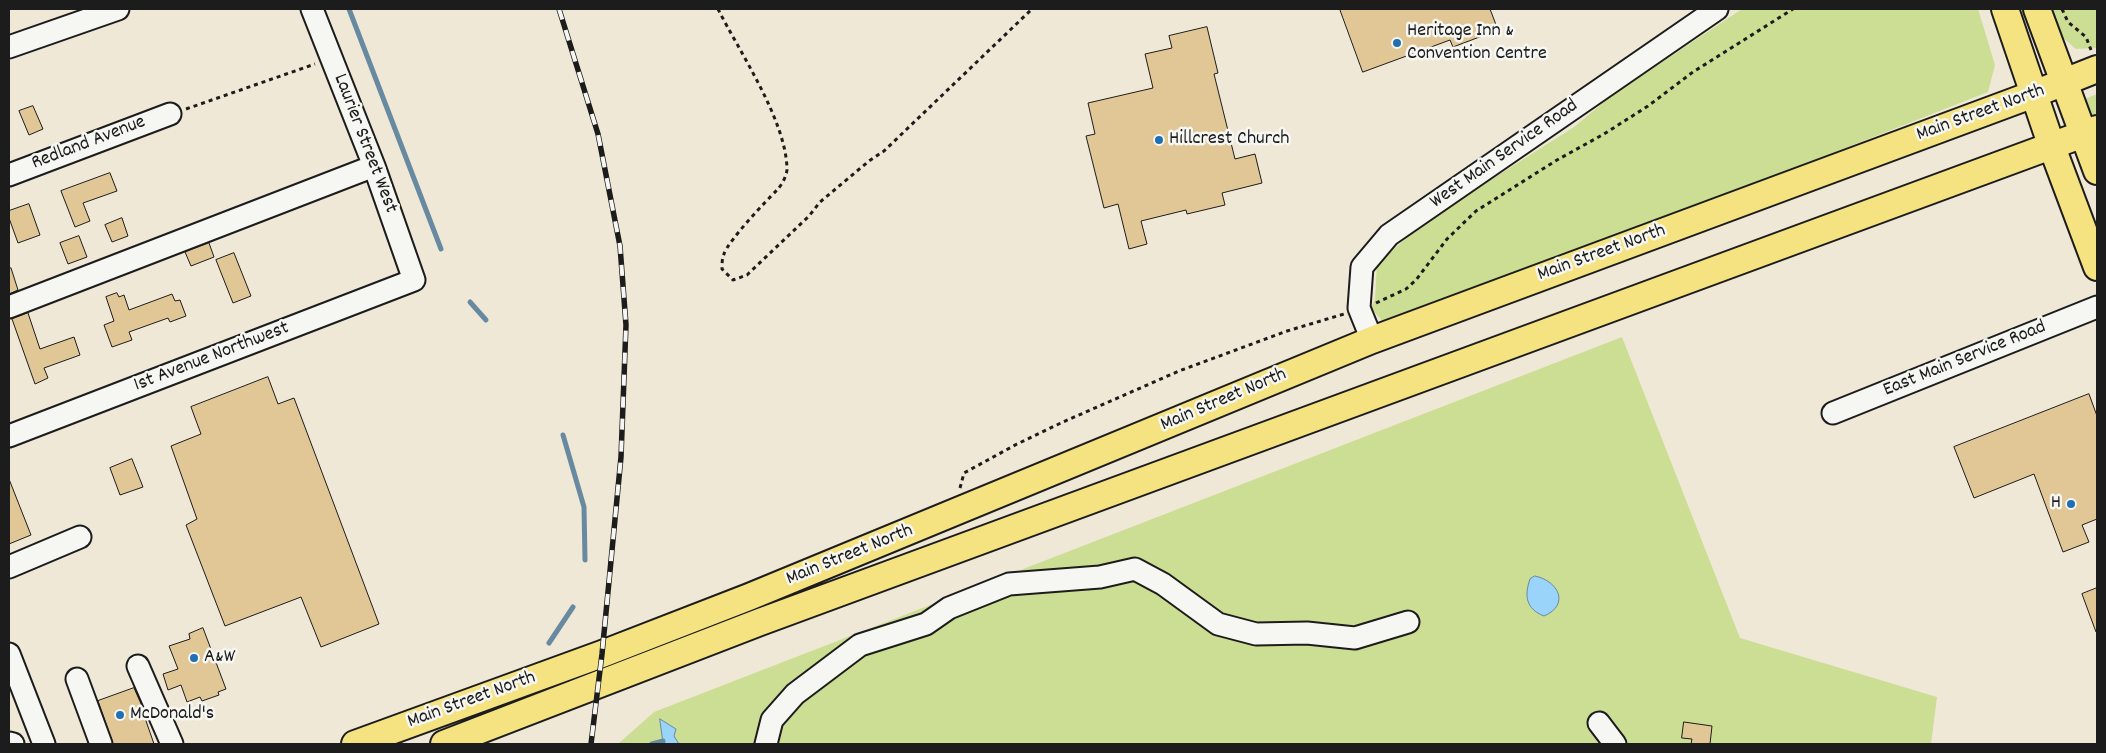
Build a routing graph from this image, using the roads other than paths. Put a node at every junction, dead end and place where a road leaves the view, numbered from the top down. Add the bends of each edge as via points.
1 (118, 9) edge
2 (312, 9) edge
3 (1717, 9) edge
4 (2004, 9) edge
5 (2037, 9) edge
6 (9, 47) edge
7 (2094, 60) edge
8 (2064, 83) junction
9 (2034, 94) junction
10 (170, 114) road end
11 (2090, 132) edge
12 (2052, 147) junction
13 (374, 166) junction
14 (2097, 171) edge
15 (9, 175) edge
16 (2097, 267) edge
17 (414, 280) joint
18 (2097, 306) edge
19 (9, 307) edge
20 (1372, 340) junction
21 (1834, 412) dead end
22 (9, 436) edge
23 (80, 537) dead end
24 (9, 567) edge
25 (1408, 622) dead end
26 (9, 654) edge
27 (138, 666) dead end
28 (77, 679) dead end
29 (17, 697) edge
30 (1599, 723) dead end
31 (488, 736) edge
32 (9, 743) edge
33 (14, 744) edge
34 (44, 744) edge
35 (101, 744) edge
36 (172, 744) edge
37 (355, 744) edge
38 (444, 744) edge
39 (766, 744) edge
40 (1615, 744) edge

1 - 6 street
2 - 13 street, Laurier Street West
3 - 20 street, West Main Service Road via 1389,235 1362,267 1359,308
4 - 9 main road
5 - 8 main road
7 - 8 main road, Main Street North
8 - 9 main road, Main Street North
8 - 11 main road
9 - 12 main road
9 - 20 main road, Main Street North
10 - 15 street, Redland Avenue
11 - 12 main road, Main Street North
11 - 14 main road
12 - 16 main road
12 - 31 main road, Main Street North via 760,622
13 - 17 street, Laurier Street West
13 - 19 street
17 - 22 street, 1st Avenue Northwest
18 - 21 street, East Main Service Road
20 - 37 main road, Main Street North via 750,597
23 - 24 street
25 - 39 street via 1355,638 1307,633 1256,634 1218,624 1135,568 1100,577 1009,584 949,608 926,624 860,645 795,694 772,720
26 - 29 street
27 - 36 street
28 - 35 street
29 - 34 street
30 - 40 street
31 - 38 main road, Main Street North
32 - 33 street

